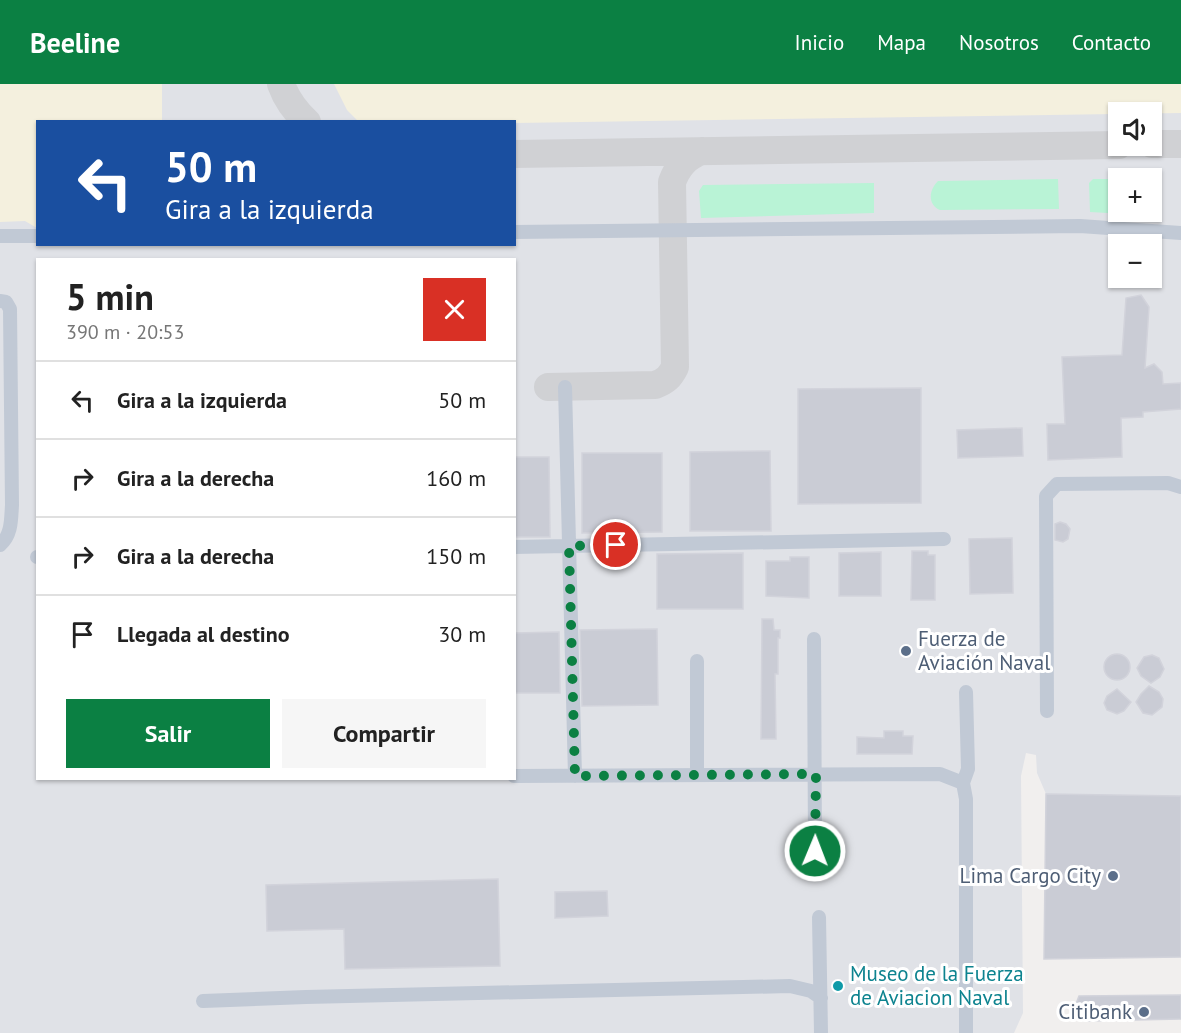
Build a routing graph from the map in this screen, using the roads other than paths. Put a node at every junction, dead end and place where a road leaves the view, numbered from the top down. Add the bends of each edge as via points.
1 (516, 232) edge
2 (1181, 232) edge
3 (0, 236) edge
4 (36, 236) edge
5 (0, 301) edge
6 (5, 319) edge
7 (5, 345) edge
8 (5, 370) edge
9 (565, 387) dead end
10 (5, 396) edge
11 (6, 431) edge
12 (5, 465) edge
13 (1181, 487) edge
14 (6, 505) edge
15 (944, 539) dead end
16 (0, 545) edge
17 (569, 546) junction
18 (516, 547) edge
19 (814, 639) dead end
20 (698, 661) dead end
21 (966, 692) dead end
22 (1047, 711) dead end
23 (816, 774) junction
24 (697, 775) junction
25 (516, 776) edge
26 (575, 776) junction
27 (963, 783) junction
28 (815, 851) dead end
29 (819, 917) dead end
30 (821, 998) junction
31 (203, 1001) dead end
32 (821, 1033) edge
33 (966, 1033) edge

1 - 2 lane via 1080,226
3 - 4 lane
5 - 6 lane via 9,305
6 - 7 lane
7 - 8 lane
8 - 10 lane
9 - 17 lane
10 - 11 lane
11 - 12 lane
12 - 14 lane
13 - 22 lane via 1168,483 1057,484 1046,496
14 - 16 lane via 10,529
15 - 17 lane
17 - 18 lane
17 - 26 lane
19 - 23 lane
20 - 24 lane
21 - 27 lane via 968,769
23 - 24 lane
23 - 27 lane via 940,774
23 - 28 lane
24 - 26 lane
25 - 26 lane
27 - 33 lane
29 - 30 lane
30 - 31 lane via 790,986
30 - 32 lane

